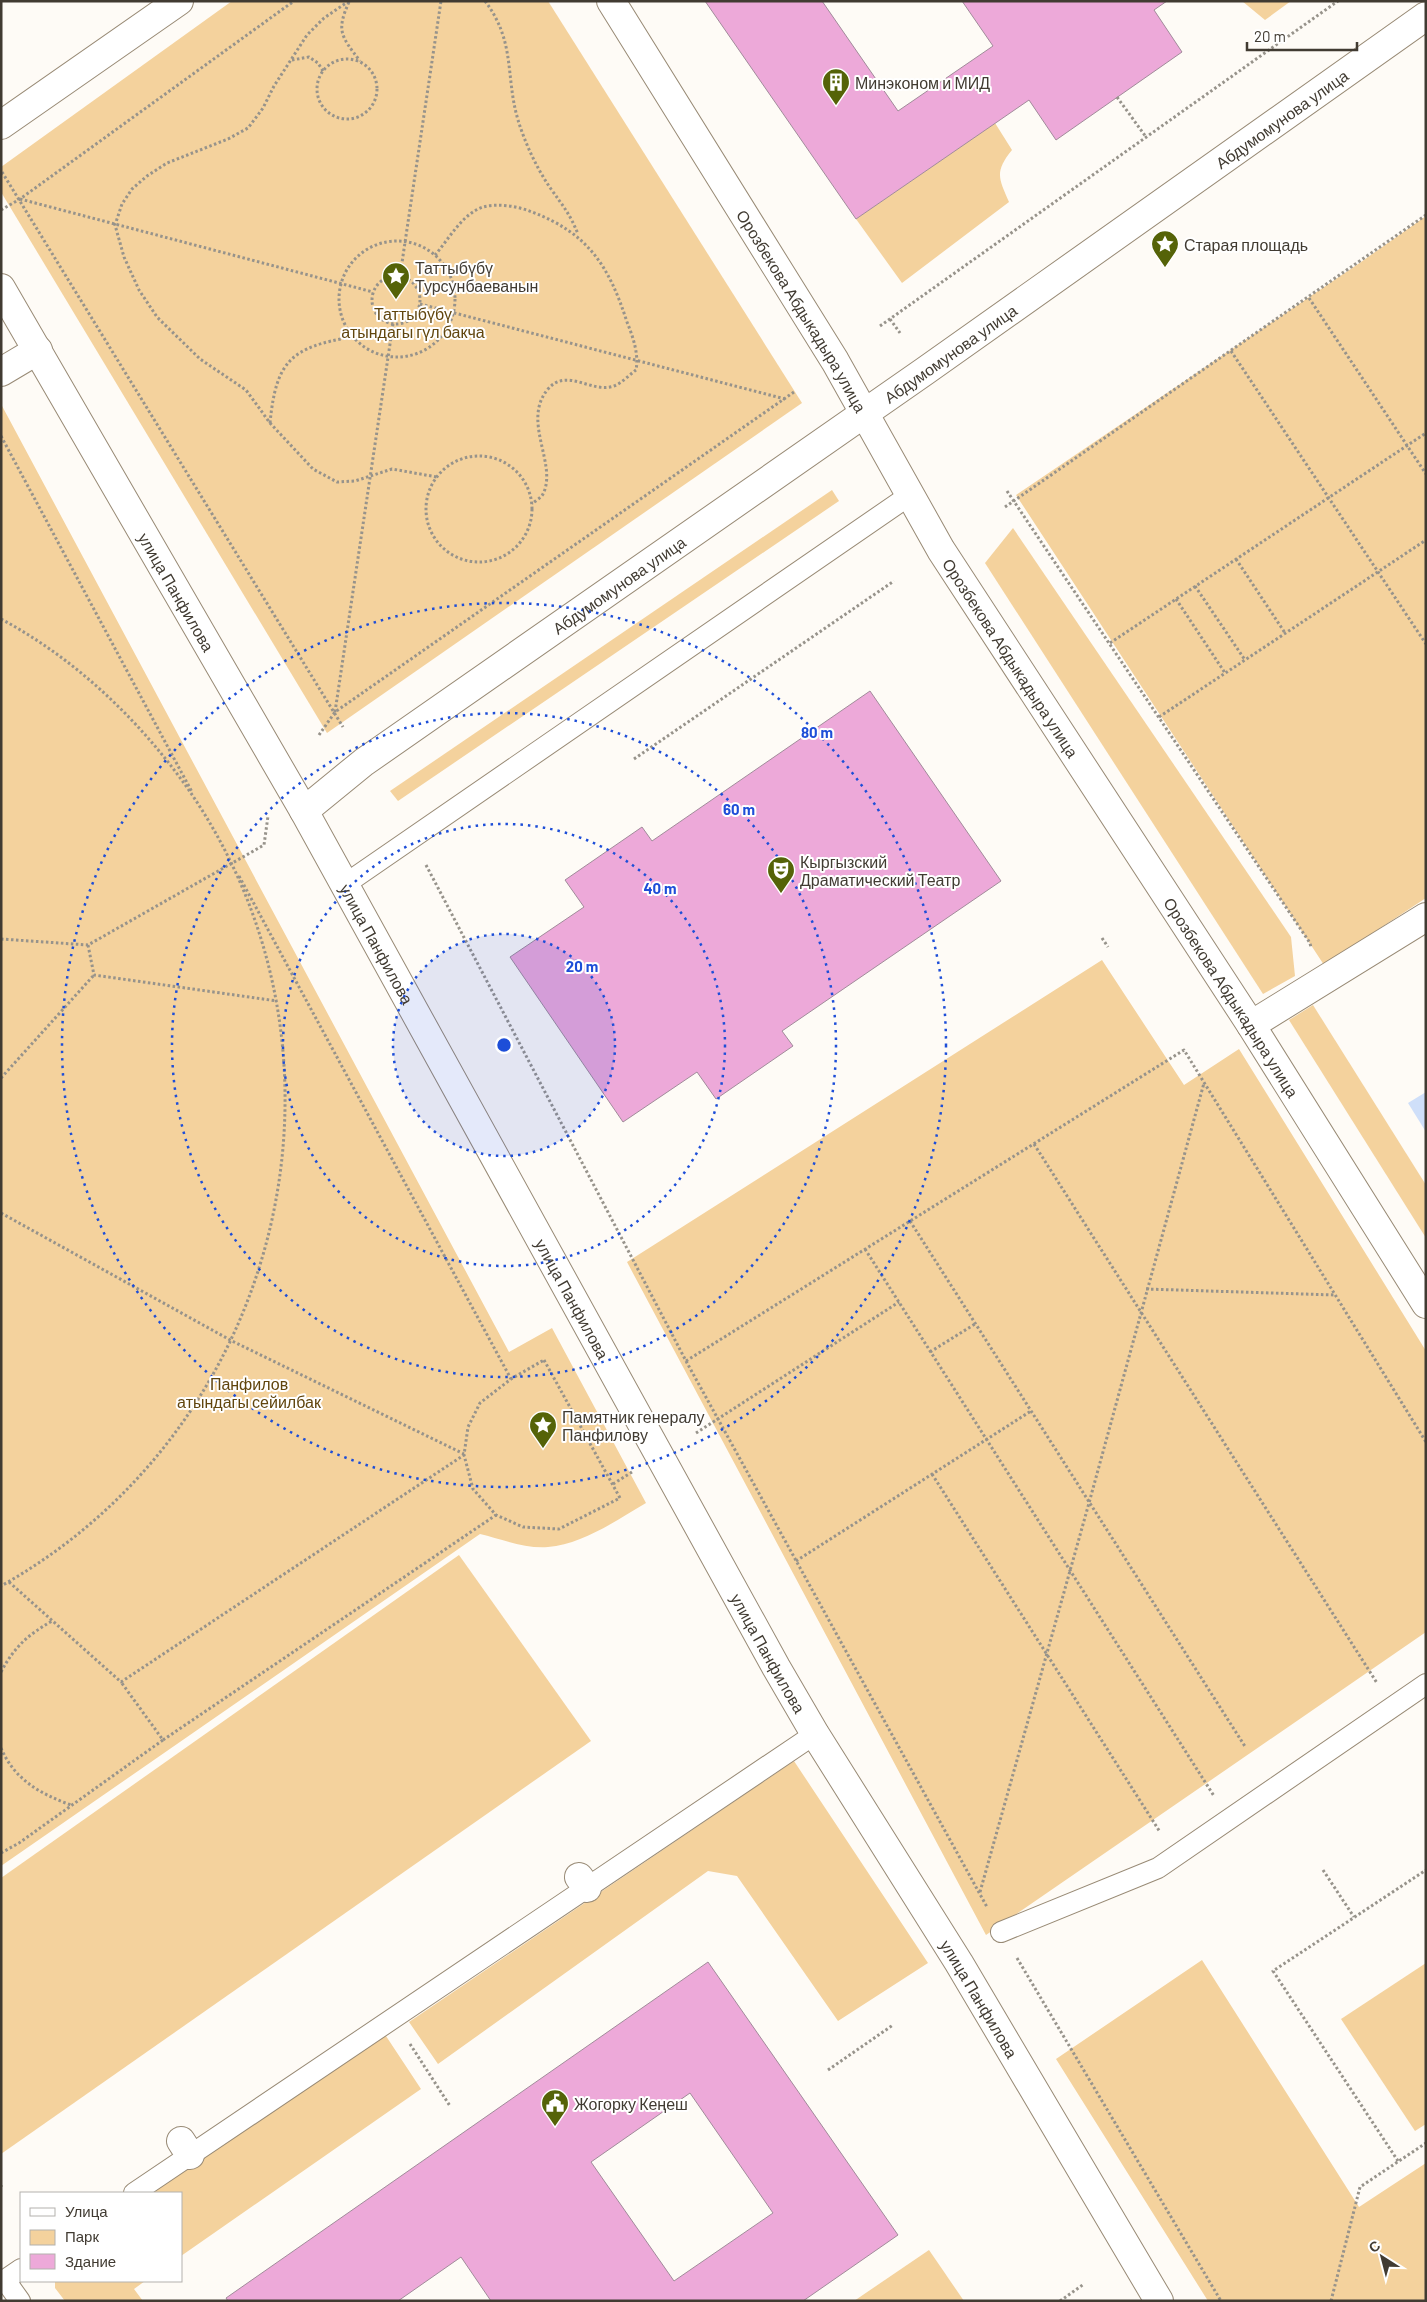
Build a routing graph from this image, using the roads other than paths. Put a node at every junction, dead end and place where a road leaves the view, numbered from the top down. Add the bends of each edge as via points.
1 (179, 1) edge
2 (611, 1) edge
3 (1426, 16) edge
4 (1, 125) edge
5 (1, 288) edge
6 (38, 350) junction
7 (1, 372) edge
8 (866, 413) junction
9 (910, 495) junction
10 (304, 811) junction
11 (344, 885) junction
12 (1426, 916) edge
13 (1251, 1025) junction
14 (1426, 1304) edge
15 (1426, 1684) edge
16 (815, 1734) junction
17 (1001, 1932) road end
18 (135, 2192) edge
19 (20, 2270) edge
20 (20, 2301) edge
21 (1159, 2301) edge

1 - 4 street
2 - 8 street, Орозбекова Абдыкадыра улица
3 - 8 street, Абдумомунова улица
5 - 6 street, улица Панфилова
6 - 7 street
6 - 10 street, улица Панфилова
8 - 9 street, Орозбекова Абдыкадыра улица
8 - 10 street, Абдумомунова улица via 364,762
9 - 11 lane
9 - 13 street, Орозбекова Абдыкадыра улица via 946,559
10 - 11 street, улица Панфилова
11 - 16 street, улица Панфилова
12 - 13 street
13 - 14 street, Орозбекова Абдыкадыра улица
15 - 17 lane via 1158,1868
16 - 18 lane via 583,1882 394,2018 185,2148
16 - 21 street, улица Панфилова via 959,1963
19 - 20 lane via 5,2280

